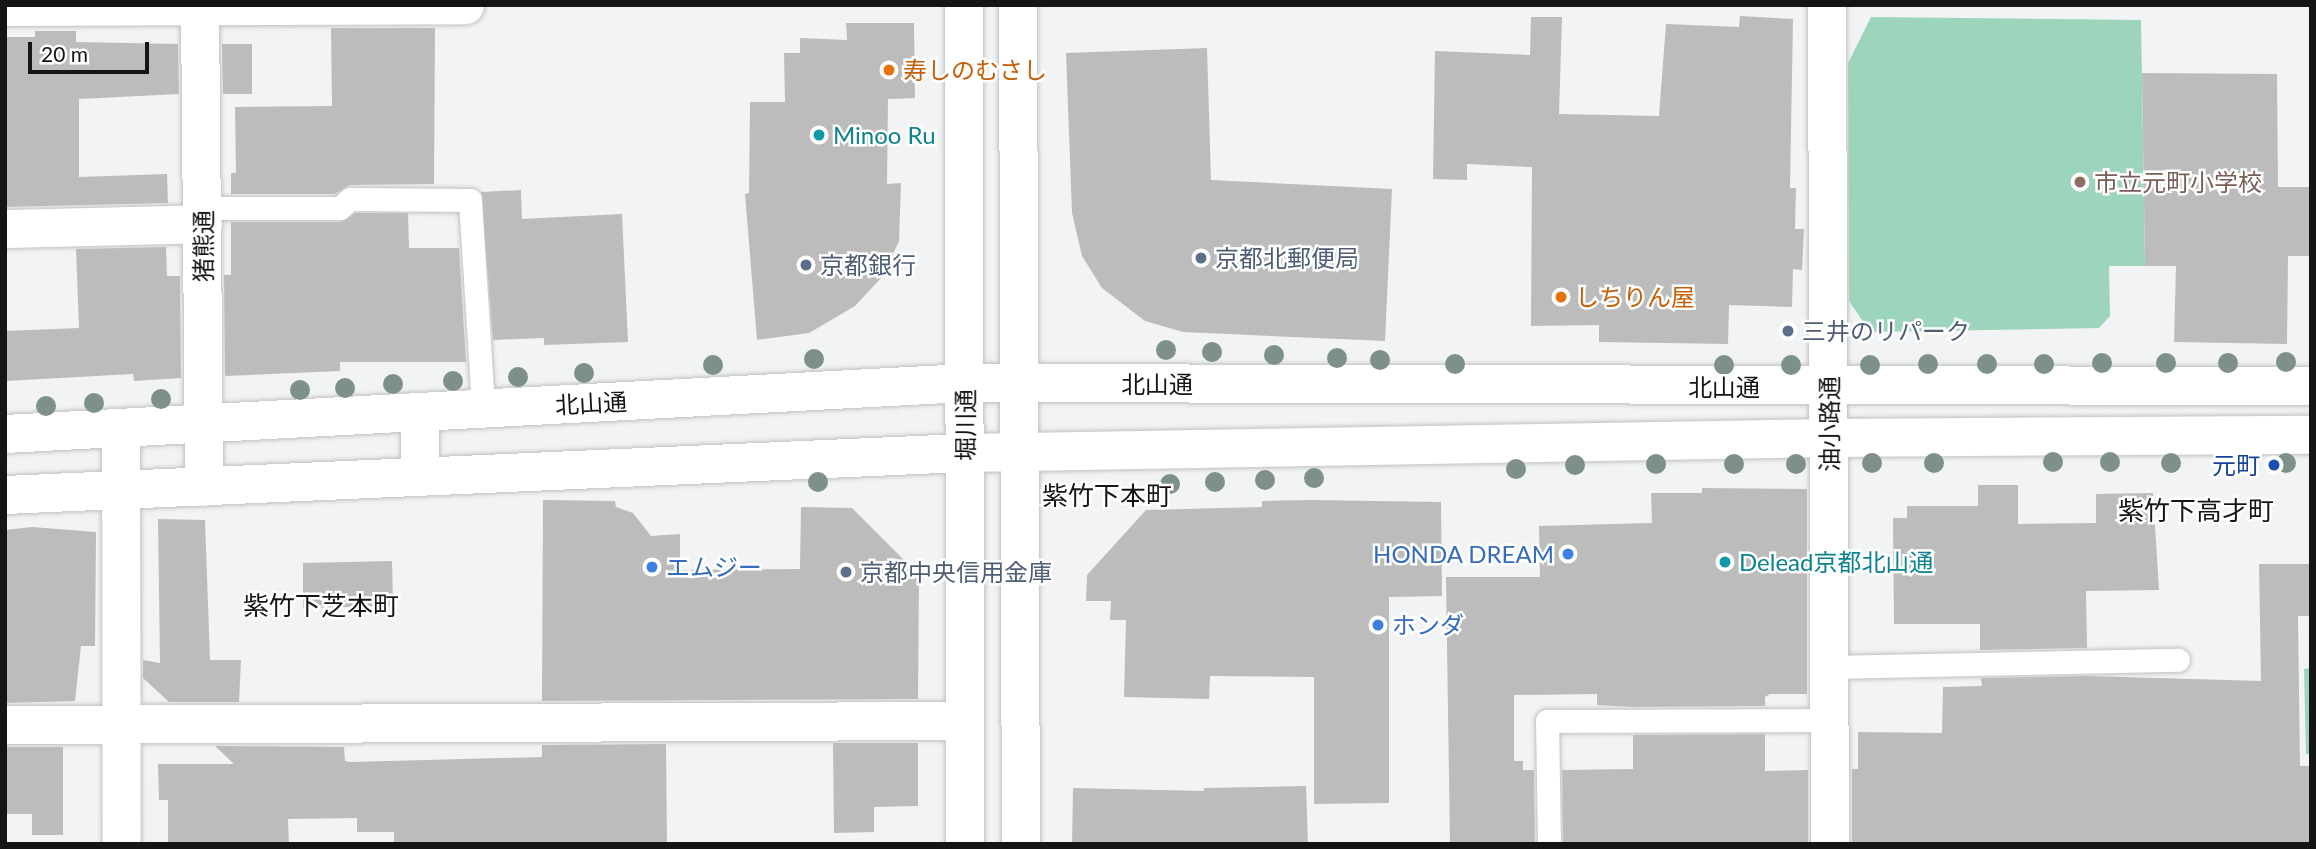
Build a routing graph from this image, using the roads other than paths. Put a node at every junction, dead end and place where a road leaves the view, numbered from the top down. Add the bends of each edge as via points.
1 (465, 5) edge
2 (964, 5) edge
3 (1018, 5) edge
4 (1827, 5) edge
5 (200, 6) edge
6 (5, 7) edge
7 (203, 216) junction
8 (5, 229) edge
9 (966, 383) junction
10 (1020, 383) junction
11 (2243, 386) junction
12 (2311, 386) edge
13 (1829, 388) junction
14 (483, 409) junction
15 (420, 412) junction
16 (204, 424) junction
17 (121, 428) junction
18 (5, 434) edge
19 (2311, 435) edge
20 (2242, 436) junction
21 (1829, 438) junction
22 (1020, 452) junction
23 (965, 453) junction
24 (420, 477) junction
25 (204, 487) junction
26 (123, 491) junction
27 (5, 495) edge
28 (2178, 660) dead end
29 (1830, 667) junction
30 (1830, 720) junction
31 (964, 721) junction
32 (123, 723) junction
33 (5, 725) edge
34 (122, 844) edge
35 (965, 844) edge
36 (1021, 844) edge
37 (1549, 844) edge
38 (1830, 844) edge

1 - 5 street
2 - 9 street, 堀川通
3 - 10 street
4 - 13 street, 油小路通
5 - 6 street
5 - 7 street, 猪熊通
7 - 8 street
7 - 14 lane via 340,208 350,200 470,200
7 - 16 street, 猪熊通
9 - 10 street, 北山通
9 - 14 street, 北山通
9 - 23 street, 堀川通
10 - 13 street, 北山通
10 - 22 street
11 - 12 street, 北山通
11 - 13 street, 北山通
11 - 20 street
13 - 21 street, 油小路通
14 - 15 street, 北山通
15 - 16 street, 北山通
15 - 24 street
16 - 17 street, 北山通
16 - 25 street, 猪熊通
17 - 18 street, 北山通
17 - 26 street
19 - 20 street
20 - 21 street
21 - 22 street
21 - 29 street, 油小路通
22 - 23 street
22 - 36 street
23 - 24 street
23 - 31 street, 堀川通
24 - 25 street
25 - 26 street
26 - 27 street
26 - 32 street
28 - 29 lane
29 - 30 street, 油小路通
30 - 37 lane via 1546,721
30 - 38 street, 油小路通
31 - 32 street
31 - 35 street, 堀川通
32 - 33 street
32 - 34 street

